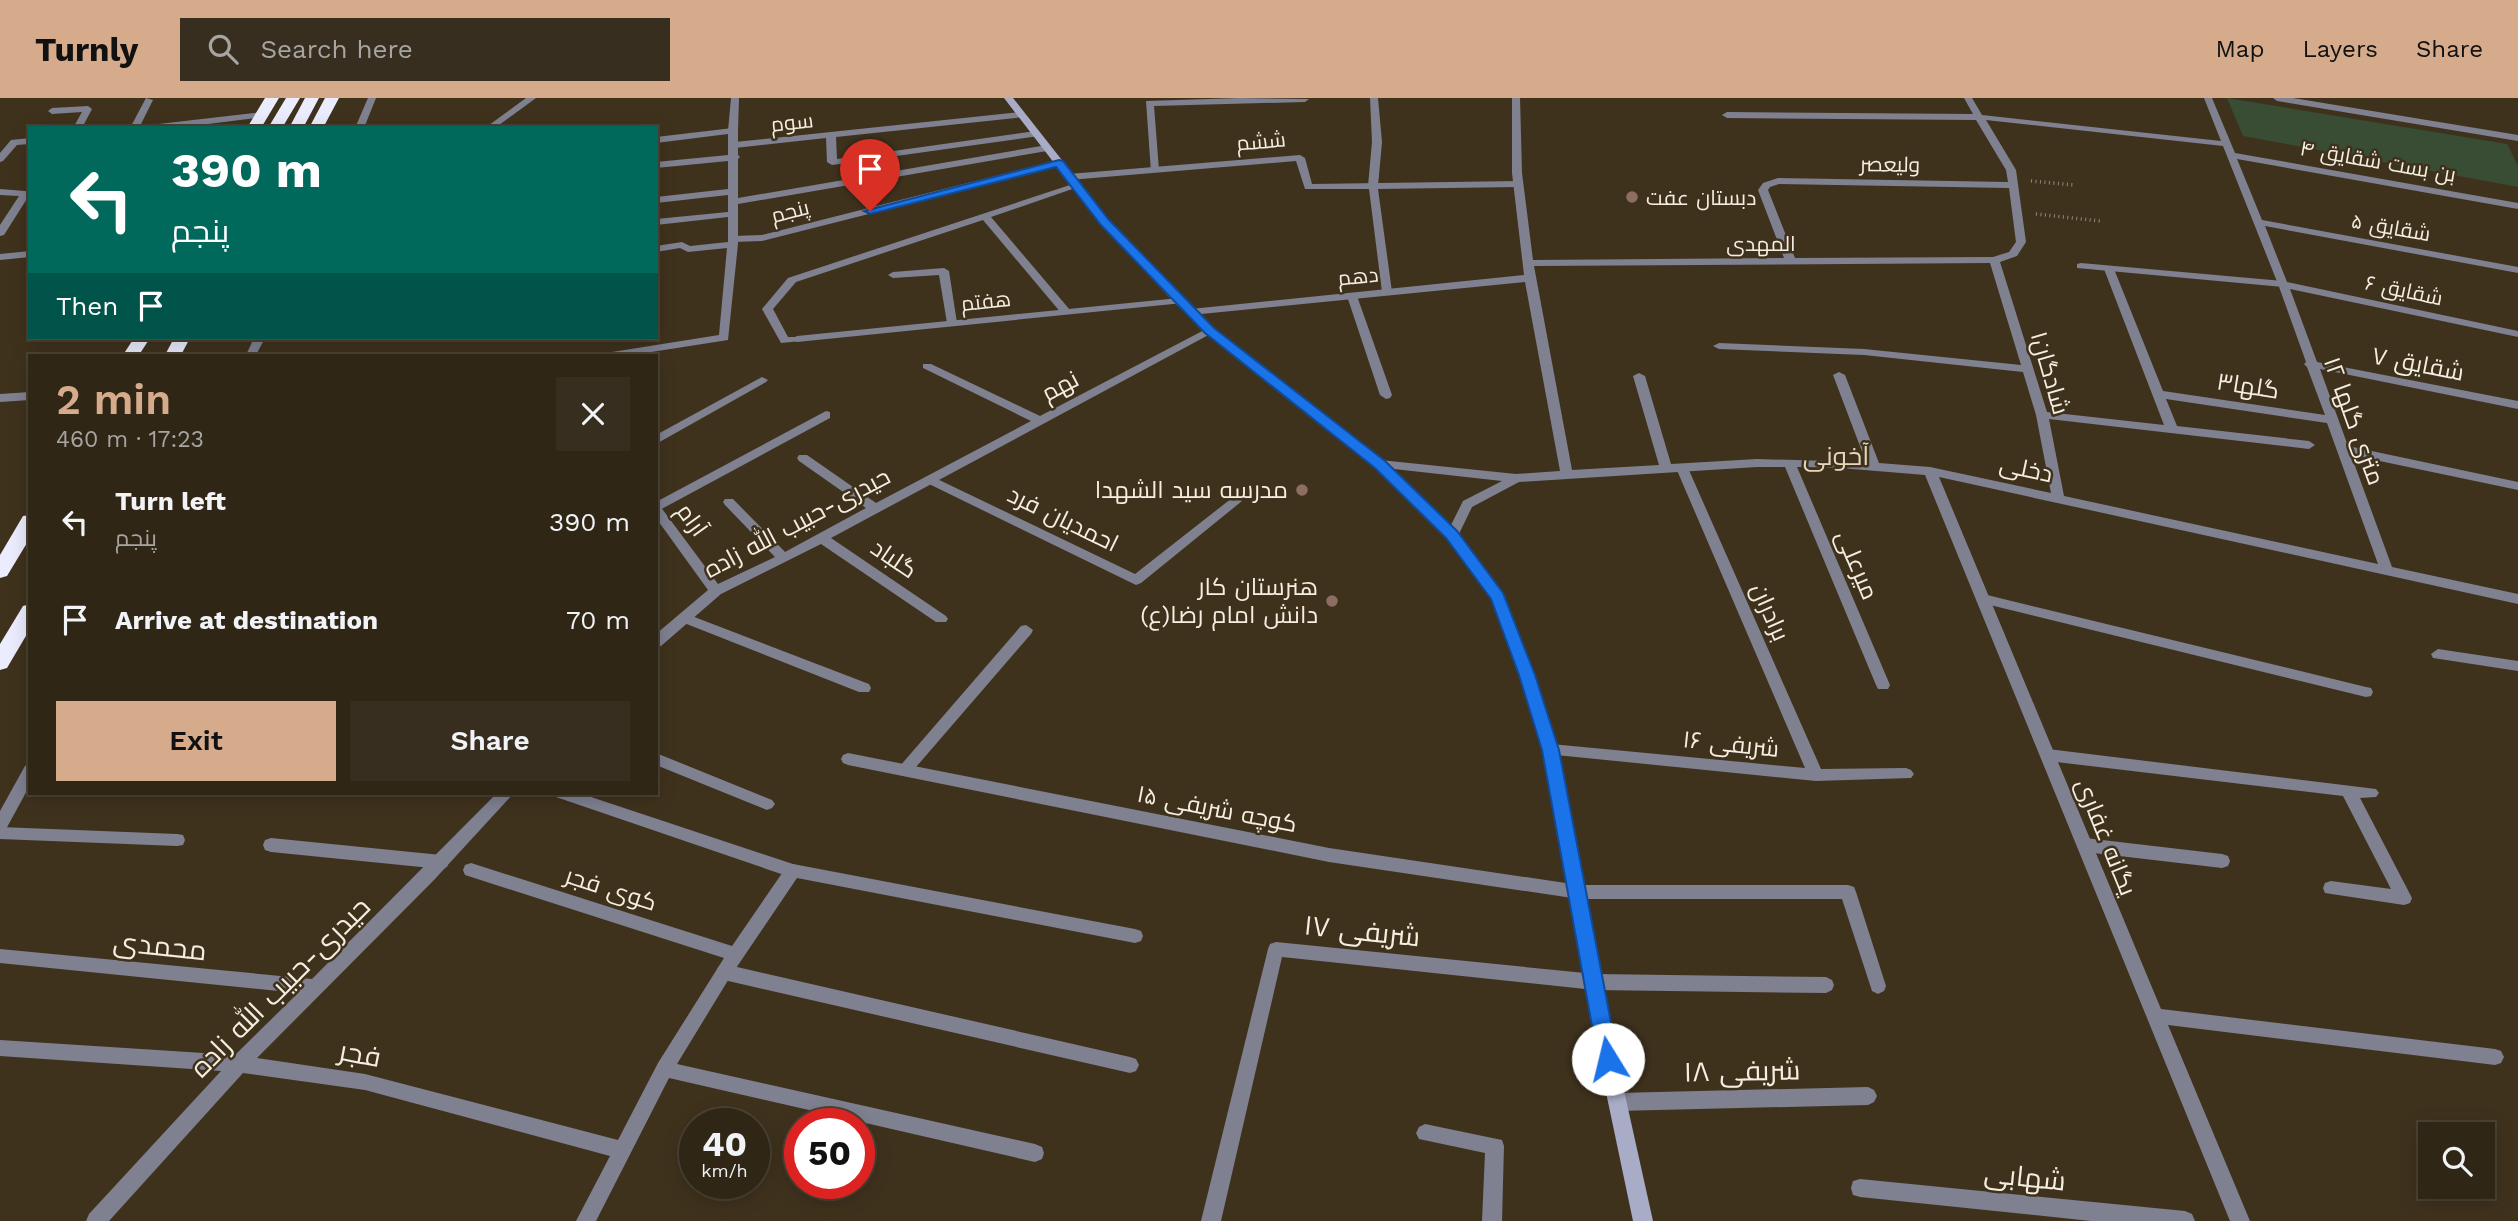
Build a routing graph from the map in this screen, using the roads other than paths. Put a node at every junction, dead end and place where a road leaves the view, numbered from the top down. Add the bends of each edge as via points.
1 (272, 98) edge
2 (293, 98) edge
3 (312, 98) edge
4 (332, 98) edge
5 (372, 98) edge
6 (532, 98) edge
7 (736, 98) edge
8 (1008, 98) edge
9 (1374, 98) edge
10 (1516, 98) edge
11 (1968, 98) edge
12 (2208, 98) edge
13 (2277, 98) edge
14 (1305, 99) edge
15 (2293, 99) edge
16 (149, 100) dead end
17 (52, 111) dead end
18 (262, 115) junction
19 (1021, 115) junction
20 (1727, 116) dead end
21 (1979, 117) junction
22 (194, 125) edge
23 (78, 126) edge
24 (135, 126) edge
25 (255, 126) edge
26 (276, 126) edge
27 (297, 126) edge
28 (317, 126) edge
29 (360, 126) edge
30 (492, 126) edge
31 (733, 131) junction
32 (1035, 134) junction
33 (831, 135) junction
34 (2518, 138) edge
35 (658, 140) edge
36 (28, 141) edge
37 (2226, 144) junction
38 (1047, 148) junction
39 (735, 151) junction
40 (2231, 155) junction
41 (0, 159) edge
42 (1059, 163) junction
43 (658, 165) edge
44 (1154, 170) junction
45 (1073, 181) junction
46 (2013, 182) junction
47 (1518, 184) junction
48 (1373, 186) junction
49 (4, 192) edge
50 (734, 196) junction
51 (658, 200) edge
52 (2518, 205) edge
53 (28, 212) edge
54 (13, 213) junction
55 (733, 214) junction
56 (985, 216) junction
57 (658, 222) edge
58 (2257, 222) junction
59 (0, 233) edge
60 (733, 242) junction
61 (658, 249) edge
62 (28, 254) edge
63 (0, 257) edge
64 (1994, 260) junction
65 (1791, 262) junction
66 (1528, 263) junction
67 (2081, 266) dead end
68 (2109, 269) junction
69 (2518, 270) edge
70 (893, 275) dead end
71 (1530, 278) junction
72 (2283, 284) junction
73 (1387, 292) junction
74 (1352, 296) junction
75 (1179, 301) junction
76 (1066, 312) junction
77 (1191, 312) junction
78 (951, 323) junction
79 (1210, 330) junction
80 (2518, 334) edge
81 (797, 339) joint
82 (1719, 346) dead end
83 (619, 354) edge
84 (2310, 364) junction
85 (927, 366) dead end
86 (2028, 369) junction
87 (1839, 375) dead end
88 (1639, 376) dead end
89 (762, 380) dead end
90 (1386, 394) dead end
91 (2158, 394) junction
92 (28, 396) edge
93 (0, 398) edge
94 (2518, 405) edge
95 (826, 415) dead end
96 (2042, 415) junction
97 (2332, 420) junction
98 (1040, 421) junction
99 (2172, 429) junction
100 (658, 439) edge
101 (2309, 445) dead end
102 (2342, 449) junction
103 (803, 458) dead end
104 (1790, 463) junction
105 (1380, 464) junction
106 (1874, 467) junction
107 (1682, 468) junction
108 (1666, 469) junction
109 (1930, 471) junction
110 (1566, 475) junction
111 (1516, 478) junction
112 (931, 480) junction
113 (2518, 486) edge
114 (2058, 499) junction
115 (1236, 501) dead end
116 (729, 502) dead end
117 (658, 507) edge
118 (876, 509) junction
119 (658, 511) edge
120 (28, 525) edge
121 (1452, 534) junction
122 (822, 538) junction
123 (784, 558) junction
124 (0, 571) edge
125 (2387, 571) junction
126 (716, 591) junction
127 (1983, 599) junction
128 (2518, 599) edge
129 (28, 614) edge
130 (684, 618) junction
131 (941, 619) dead end
132 (1026, 630) dead end
133 (658, 640) edge
134 (2438, 653) dead end
135 (0, 662) edge
136 (2518, 666) edge
137 (1883, 685) dead end
138 (864, 688) dead end
139 (2366, 692) dead end
140 (1551, 750) junction
141 (2048, 755) junction
142 (848, 759) dead end
143 (658, 760) edge
144 (905, 771) junction
145 (1906, 774) dead end
146 (28, 775) edge
147 (1816, 775) junction
148 (2348, 790) junction
149 (2371, 793) dead end
150 (504, 795) edge
151 (567, 795) edge
152 (767, 804) dead end
153 (0, 826) edge
154 (0, 833) edge
155 (177, 840) dead end
156 (271, 845) dead end
157 (2085, 845) junction
158 (2222, 861) dead end
159 (441, 862) junction
160 (471, 870) dead end
161 (793, 871) junction
162 (2331, 888) dead end
163 (1579, 892) junction
164 (1135, 936) dead end
165 (736, 955) junction
166 (0, 956) edge
167 (724, 972) junction
168 (1595, 982) junction
169 (1826, 985) dead end
170 (1878, 986) dead end
171 (315, 987) junction
172 (2155, 1016) junction
173 (0, 1048) edge
174 (2494, 1057) dead end
175 (239, 1064) junction
176 (1130, 1065) dead end
177 (664, 1069) junction
178 (1868, 1096) dead end
179 (1617, 1102) junction
180 (1425, 1133) dead end
181 (622, 1150) junction
182 (1035, 1153) dead end
183 (1860, 1188) dead end
184 (96, 1221) edge
185 (586, 1221) edge
186 (1211, 1221) edge
187 (1492, 1221) edge
188 (1643, 1221) edge
189 (2185, 1221) edge
190 (2240, 1221) edge

1 - 18 highway
2 - 26 highway
3 - 27 highway
4 - 28 highway
5 - 29 street
6 - 30 street
7 - 31 street
8 - 19 main road
9 - 48 street via 1377,149
10 - 47 street
11 - 21 street
12 - 37 street, ۱۲ متری گلها
13 - 15 street
14 - 44 street via 1149,103
15 - 34 street
16 - 24 street
17 - 23 street via 88,109
18 - 22 street
18 - 25 highway
19 - 32 main road
19 - 33 street, سوم
20 - 21 street
21 - 37 street
21 - 46 street via 2011,170
31 - 35 street
31 - 39 street
32 - 33 street via 832,162
32 - 38 main road
33 - 39 street, سوم
36 - 41 street via 14,142
37 - 40 street, ۱۲ متری گلها
38 - 42 main road
38 - 50 street
39 - 43 street, سوم
39 - 50 street
40 - 52 street, بن بست شقایق ۴
40 - 58 street, ۱۲ متری گلها
42 - 45 main road
42 - 60 street, پنجم
44 - 45 street, ششم
44 - 48 street, ششم via 1300,158 1308,187
45 - 56 street, ششم
45 - 75 main road
46 - 64 street via 2021,242 2013,254
46 - 65 street, ولیعصر via 1778,181 1766,185 1763,190
47 - 48 street, ششم
47 - 66 street
48 - 73 street
49 - 54 street via 25,194
50 - 51 street
50 - 55 street
53 - 54 street
54 - 59 street
55 - 57 street
55 - 60 street
56 - 76 street
56 - 81 street, ششم via 792,280 767,309 785,341
58 - 69 street, شقایق ۵
58 - 72 street, ۱۲ متری گلها
60 - 61 street, پنجم
60 - 83 street via 724,338
62 - 63 street
64 - 65 street, المهدی
64 - 86 street, شادگان۱
65 - 66 street, المهدی
66 - 71 street
67 - 68 street, شقایق ۶
68 - 72 street, شقایق ۶
68 - 91 street
70 - 78 street via 944,271
71 - 73 street, دهم
71 - 110 street
72 - 80 street, شقایق ۶
72 - 84 street, ۱۲ متری گلها
73 - 74 street, دهم
74 - 77 street, دهم
74 - 90 street
75 - 76 street, هفتم
75 - 77 main road
76 - 78 street, هفتم
77 - 79 main road
78 - 81 street, هفتم
79 - 98 street, نهم
79 - 105 main road
82 - 86 street via 1864,352
84 - 94 street, شقایق ۷
84 - 97 street, ۱۲ متری گلها
85 - 98 street
86 - 96 street, شادگان۱
87 - 106 street
88 - 108 street
89 - 100 street
91 - 97 street, گلها۳
91 - 99 street
92 - 93 street
95 - 117 street
96 - 99 street
96 - 114 street, شادگان۱
97 - 102 street, ۱۲ متری گلها
98 - 112 street, نهم
99 - 101 street
102 - 113 street
102 - 125 street, ۱۲ متری گلها
103 - 118 street
104 - 106 street, دخلی
104 - 107 street, دخلی
104 - 137 street, میرعلی
105 - 111 street, دخلی
105 - 121 main road
106 - 109 street, دخلی
107 - 108 street, دخلی
107 - 147 street, برادران
108 - 110 street, دخلی
109 - 114 street, دخلی
109 - 127 street, یگانه غفاری
110 - 111 street, دخلی
111 - 121 street via 1467,504
112 - 115 street, احمدیان فرد via 1136,580
112 - 118 street, حیدری-حبیب الله زاده
114 - 125 street, دخلی
116 - 123 street
118 - 122 street, حیدری-حبیب الله زاده
119 - 126 street, آرام
120 - 124 highway
121 - 140 main road via 1498,597
122 - 123 street, حیدری-حبیب الله زاده
122 - 131 street, گلباد
123 - 126 street, حیدری-حبیب الله زاده
125 - 128 street, دخلی
126 - 130 street, حیدری-حبیب الله زاده
127 - 139 street
127 - 141 street, یگانه غفاری
129 - 135 highway
130 - 133 street, حیدری-حبیب الله زاده
130 - 138 street
132 - 144 street
134 - 136 street
140 - 147 street, شریفی ۱۶
140 - 163 main road
141 - 148 street
141 - 157 street, یگانه غفاری
142 - 144 street, کوچه شریفی ۱۵
143 - 152 street
144 - 163 street, کوچه شریفی ۱۵ via 1329,855
145 - 147 street, شریفی ۱۶
146 - 153 street
148 - 149 street
148 - 162 street via 2404,898
150 - 159 street, حیدری-حبیب الله زاده
151 - 161 street
154 - 155 street
156 - 159 street
157 - 158 street
157 - 172 street, یگانه غفاری
159 - 171 street, حیدری-حبیب الله زاده
160 - 165 street, کوی فجر
161 - 164 street
161 - 165 street
163 - 168 main road
163 - 170 street, کوچه شریفی ۱۵ via 1848,892
165 - 167 street
166 - 171 street, محمدی
167 - 176 street
167 - 177 street
168 - 169 street
168 - 179 main road
168 - 186 street, شریفی ۱۷ via 1276,949
171 - 175 street, حیدری-حبیب الله زاده
172 - 174 street
172 - 190 street, یگانه غفاری
173 - 175 street, فجر
175 - 181 street, فجر via 365,1082
175 - 184 street, حیدری-حبیب الله زاده
177 - 181 street
177 - 182 street
178 - 179 street, شریفی ۱۸
179 - 188 main road
180 - 187 street via 1495,1146
181 - 185 street
183 - 189 street, شهابی

